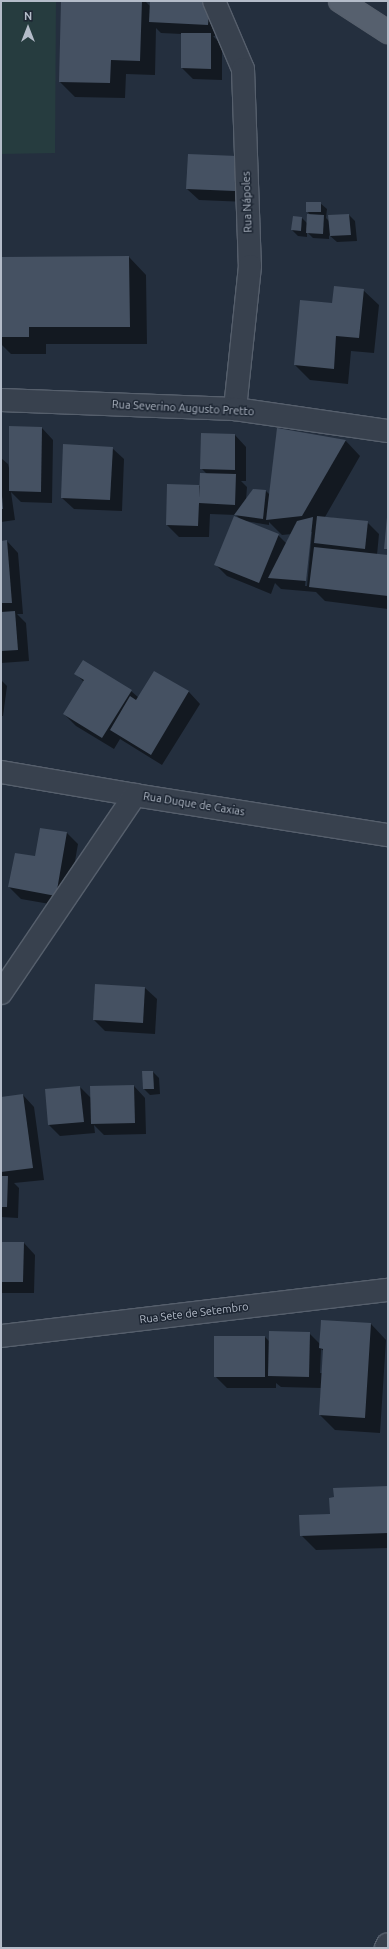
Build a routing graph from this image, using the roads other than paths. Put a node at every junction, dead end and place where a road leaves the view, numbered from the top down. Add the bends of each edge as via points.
1 (214, 1) edge
2 (340, 1) edge
3 (388, 32) edge
4 (1, 400) edge
5 (235, 409) junction
6 (388, 431) edge
7 (1, 772) edge
8 (135, 795) junction
9 (388, 835) edge
10 (1, 993) edge
11 (388, 1290) edge
12 (1, 1336) edge
13 (388, 1944) edge
14 (386, 1948) edge

1 - 5 street, Rua Nápoles via 243,69 250,266
2 - 3 main road
4 - 5 street, Rua Severino Augusto Pretto
5 - 6 street, Rua Severino Augusto Pretto
7 - 8 street, Rua Duque de Caxias
8 - 9 street, Rua Duque de Caxias
8 - 10 street
11 - 12 street, Rua Sete de Setembro
13 - 14 street

